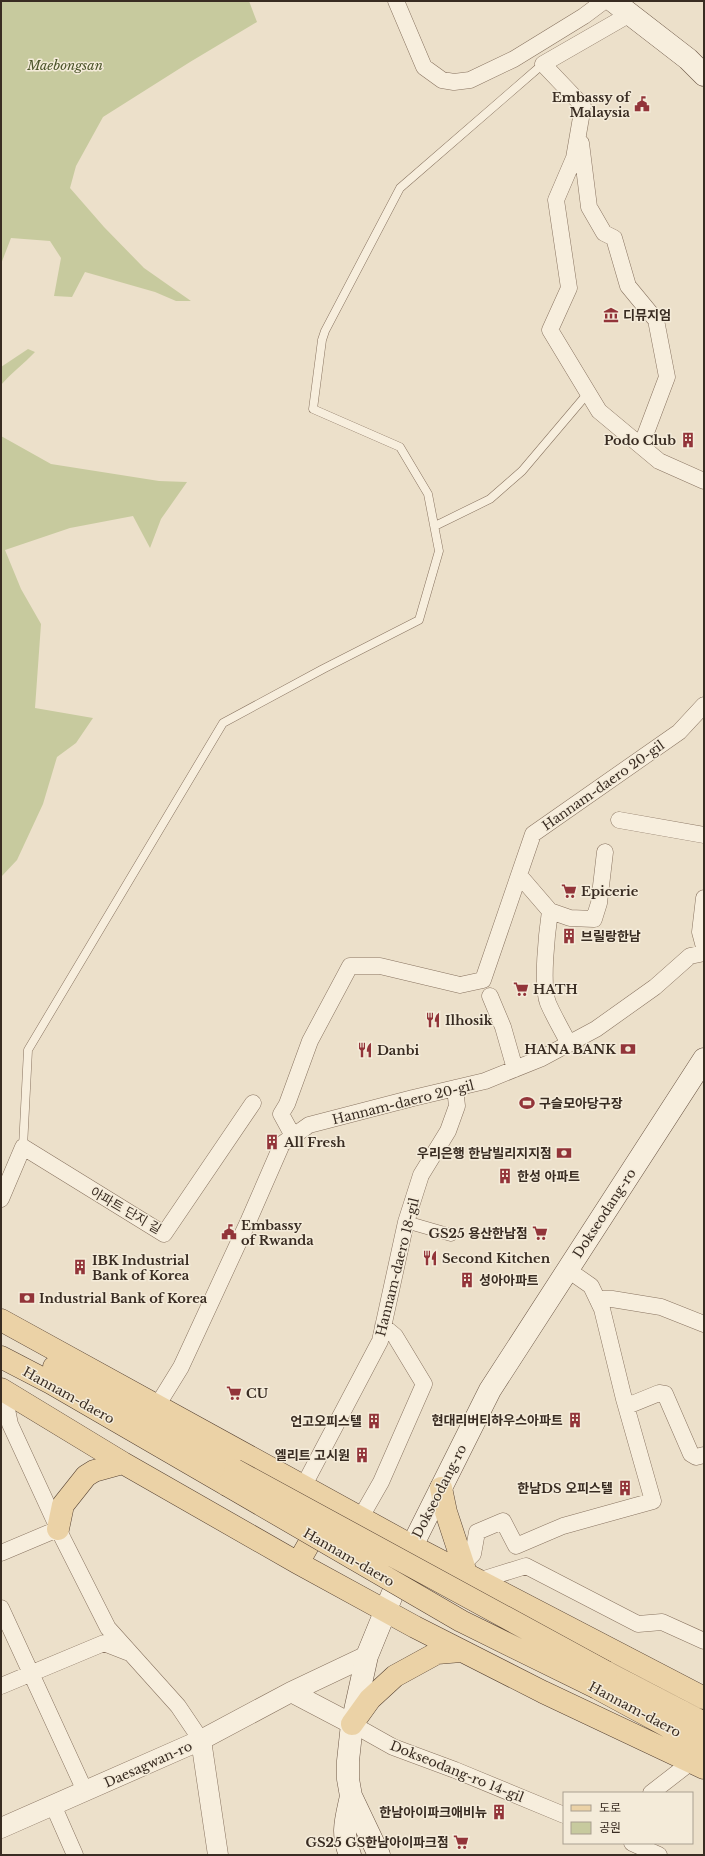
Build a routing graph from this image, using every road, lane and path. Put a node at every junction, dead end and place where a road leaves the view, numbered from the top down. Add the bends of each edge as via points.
1 (396, 1) edge
2 (604, 1) edge
3 (622, 8) edge
4 (543, 64) junction
5 (704, 75) edge
6 (579, 127) junction
7 (588, 393) junction
8 (641, 446) junction
9 (704, 481) edge
10 (435, 526) junction
11 (704, 705) edge
12 (619, 820) dead end
13 (704, 835) edge
14 (606, 852) dead end
15 (519, 875) junction
16 (704, 898) edge
17 (550, 911) junction
18 (704, 948) edge
19 (704, 953) edge
20 (490, 996) dead end
21 (569, 1044) junction
22 (704, 1059) edge
23 (514, 1069) junction
24 (455, 1088) junction
25 (253, 1103) dead end
26 (293, 1136) junction
27 (23, 1147) junction
28 (1, 1199) edge
29 (406, 1222) junction
30 (451, 1235) dead end
31 (568, 1270) junction
32 (597, 1299) junction
33 (1, 1320) edge
34 (704, 1324) edge
35 (383, 1326) junction
36 (1, 1336) edge
37 (1, 1357) edge
38 (2, 1389) edge
39 (157, 1406) junction
40 (626, 1406) junction
41 (704, 1455) edge
42 (123, 1463) junction
43 (231, 1477) junction
44 (303, 1486) junction
45 (441, 1488) junction
46 (333, 1502) junction
47 (361, 1517) junction
48 (58, 1529) junction
49 (412, 1546) junction
50 (1, 1553) edge
51 (298, 1563) junction
52 (470, 1573) junction
53 (1, 1608) edge
54 (385, 1610) junction
55 (704, 1641) edge
56 (461, 1651) junction
57 (129, 1652) junction
58 (367, 1656) junction
59 (30, 1673) junction
60 (601, 1680) junction
61 (1, 1686) edge
62 (291, 1692) junction
63 (704, 1698) edge
64 (704, 1723) edge
65 (352, 1724) junction
66 (201, 1740) junction
67 (700, 1759) edge
68 (85, 1791) junction
69 (652, 1792) edge
70 (351, 1796) junction
71 (53, 1805) junction
72 (563, 1815) edge
73 (1, 1828) edge
74 (634, 1844) edge
75 (75, 1855) edge
76 (218, 1855) edge
77 (350, 1855) edge
78 (380, 1855) edge
79 (659, 1855) edge

1 - 2 street via 424,67 442,80 454,82 470,80 514,59
3 - 4 street
3 - 5 main road via 688,59
4 - 6 street via 583,106
4 - 10 lane via 400,188 322,340 313,410 400,447 428,494
6 - 7 street via 574,158 556,200 569,288 550,330
6 - 8 street via 589,207 604,233 614,238 628,286 656,320 667,377
7 - 8 street via 600,411
7 - 10 lane via 522,471 490,499
8 - 9 street via 658,461
10 - 27 lane via 439,551 419,620 223,723 28,1050
11 - 15 street, Hannam-daero 20-gil via 679,732 533,834
12 - 13 street
14 - 17 street via 599,903 594,919 570,918
15 - 17 street
15 - 26 street, Hannam-daero 20-gil via 482,980 460,985 380,966 350,966 310,1041 281,1114
16 - 18 street via 700,932
17 - 21 street via 545,992
19 - 21 street, Hannam-daero 20-gil via 690,956 655,987 596,1029
20 - 23 street via 503,1027
21 - 23 street, Hannam-daero 20-gil
22 - 31 main road, Dokseodang-ro
23 - 24 street, Hannam-daero 20-gil via 485,1081
24 - 26 street, Hannam-daero 20-gil via 308,1125
24 - 29 street, Hannam-daero 18-gil via 458,1106 448,1131 421,1175
25 - 27 street, 아파트 단지 길 via 164,1234
26 - 39 street, Hannam-daero 20-gil via 282,1144 181,1367
27 - 28 street
29 - 30 street
29 - 35 street, Hannam-daero 18-gil
31 - 32 street via 591,1286
31 - 45 main road, Dokseodang-ro via 490,1390
32 - 34 street via 661,1307
32 - 40 street via 602,1309
33 - 39 main road
35 - 44 street, Hannam-daero 18-gil via 380,1341
35 - 47 street via 395,1336 424,1384 381,1482
36 - 43 main road, Hannam-daero
37 - 43 main road, Hannam-daero
38 - 42 main road
38 - 48 street via 10,1424
39 - 44 main road
40 - 41 street via 659,1393 665,1394 691,1454 696,1457
40 - 52 street via 653,1501 563,1526 516,1546 503,1521 477,1532
42 - 48 main road via 94,1471 86,1476 63,1505
42 - 51 main road
43 - 60 main road, Hannam-daero, bridge via 461,1621
44 - 46 main road
45 - 49 main road, Dokseodang-ro
45 - 52 main road via 446,1512
46 - 47 main road
46 - 51 main road
47 - 49 main road
48 - 50 street
48 - 57 street via 108,1628
49 - 52 main road
49 - 54 main road, Dokseodang-ro
51 - 54 main road
52 - 55 street via 526,1566 638,1624 662,1622
52 - 63 main road
53 - 59 street
54 - 56 main road
54 - 58 main road, Dokseodang-ro
56 - 65 main road via 437,1653 395,1676 370,1699
56 - 67 main road via 616,1728
57 - 59 street via 104,1643
57 - 66 street via 178,1706
58 - 62 street, Daesagwan-ro
58 - 65 main road, Dokseodang-ro
59 - 61 street
59 - 68 street
60 - 64 main road, Hannam-daero
60 - 67 main road, Hannam-daero
62 - 65 street
62 - 66 street, Daesagwan-ro
65 - 70 main road, Dokseodang-ro via 348,1761
65 - 72 street, Dokseodang-ro 14-gil via 392,1747
66 - 68 street, Daesagwan-ro
66 - 76 street
67 - 69 street
68 - 71 street, Daesagwan-ro
70 - 77 main road via 344,1828
70 - 78 main road, Dokseodang-ro
71 - 73 street, Daesagwan-ro
71 - 75 street
74 - 79 street

